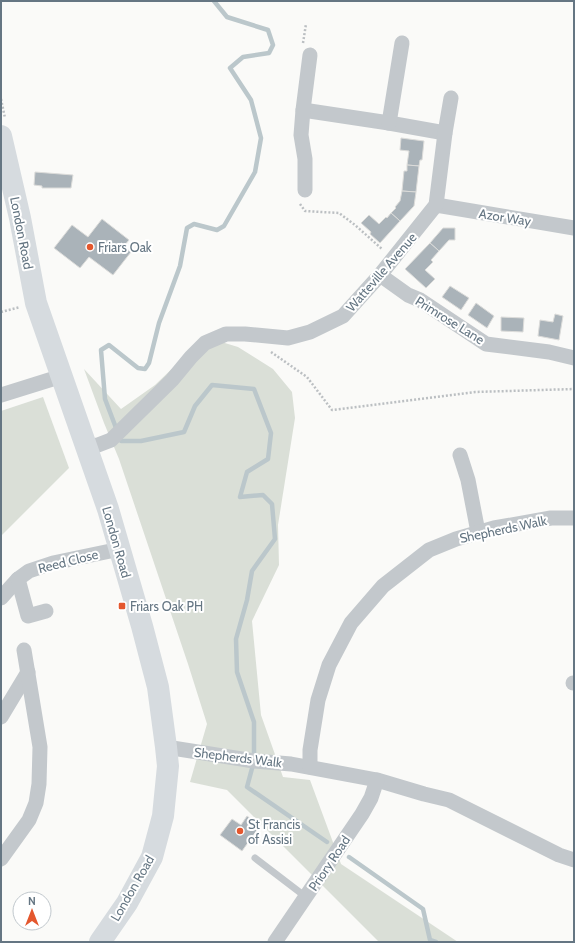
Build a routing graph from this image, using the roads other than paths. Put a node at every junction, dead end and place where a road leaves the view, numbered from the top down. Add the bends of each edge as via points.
1 (402, 43) dead end
2 (310, 55) dead end
3 (451, 98) dead end
4 (303, 110) junction
5 (389, 123) junction
6 (445, 133) junction
7 (1, 136) edge
8 (305, 190) dead end
9 (436, 205) junction
10 (574, 228) edge
11 (380, 275) junction
12 (574, 358) edge
13 (62, 376) junction
14 (1, 394) edge
15 (87, 447) junction
16 (460, 455) dead end
17 (574, 518) edge
18 (478, 532) junction
19 (120, 549) junction
20 (18, 579) junction
21 (1, 598) edge
22 (46, 611) dead end
23 (24, 650) dead end
24 (28, 672) junction
25 (1, 717) edge
26 (166, 747) junction
27 (310, 767) junction
28 (377, 780) junction
29 (255, 858) dead end
30 (1, 859) edge
31 (574, 860) edge
32 (306, 898) junction
33 (100, 942) edge
34 (275, 942) edge

1 - 5 street
2 - 4 street
3 - 6 street
4 - 5 street
4 - 8 street via 301,135 305,159
5 - 6 street
6 - 9 street
7 - 13 main road, London Road via 36,303
9 - 10 street, Azor Way
9 - 11 street, Watteville Avenue
11 - 12 street, Primrose Lane via 486,344 550,352
11 - 15 street, Watteville Avenue via 343,316 310,332 288,338 226,334 204,343 172,380 111,440
13 - 14 street
13 - 15 main road, London Road
15 - 19 main road, London Road
16 - 18 street via 468,480
17 - 18 street, Shepherds Walk via 551,518
18 - 27 street, Shepherds Walk via 429,550 383,586 351,623 329,664 318,700 310,750
19 - 20 street, Reed Close via 53,563 29,571
19 - 26 main road, London Road via 158,687
20 - 21 street, Reed Close
20 - 22 street via 28,616
23 - 24 street
24 - 25 street
24 - 30 street via 40,746 39,784 36,803 29,820
26 - 27 street, Shepherds Walk
26 - 33 main road, London Road via 168,766 164,816 152,857 127,903
27 - 28 street, Shepherds Walk
28 - 31 street, Shepherds Walk via 448,800
28 - 32 street, Priory Road via 362,814
29 - 32 lane
32 - 34 street, Priory Road

